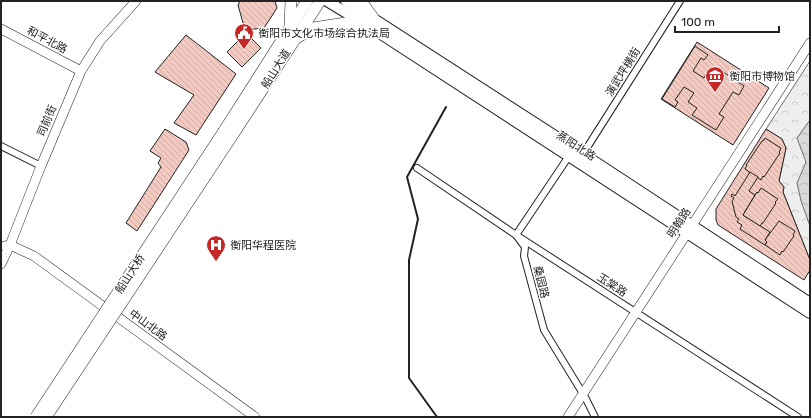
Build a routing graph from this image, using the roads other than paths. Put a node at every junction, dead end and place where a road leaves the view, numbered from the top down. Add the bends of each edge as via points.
1 (129, 1) edge
2 (136, 1) edge
3 (291, 1) edge
4 (307, 1) edge
5 (320, 1) edge
6 (327, 1) edge
7 (346, 1) edge
8 (361, 1) edge
9 (680, 1) edge
10 (374, 24) junction
11 (290, 28) junction
12 (1, 30) edge
13 (296, 38) junction
14 (810, 43) edge
15 (810, 49) edge
16 (79, 70) junction
17 (228, 134) junction
18 (1, 146) edge
19 (583, 154) junction
20 (569, 156) junction
21 (39, 165) junction
22 (417, 168) dead end
23 (691, 231) junction
24 (516, 235) junction
25 (5, 248) edge
26 (1, 264) edge
27 (810, 303) edge
28 (637, 313) junction
29 (810, 313) edge
30 (584, 396) junction
31 (36, 417) edge
32 (46, 417) edge
33 (246, 417) edge
34 (255, 417) edge
35 (568, 417) edge
36 (572, 417) edge
37 (595, 417) edge
38 (798, 417) edge

1 - 16 street, 司前街 via 96,38
2 - 16 street, 司前街 via 100,41
3 - 11 highway
4 - 11 highway, 船山大道
5 - 13 highway, 船山大道
6 - 10 main road, 蒸阳北路
7 - 10 main road, 蒸阳北路
8 - 10 highway
9 - 19 street, 演武坪横街
10 - 13 highway via 346,23 313,28
10 - 19 main road, 蒸阳北路
10 - 20 main road, 蒸阳北路
11 - 17 highway, 船山大道
12 - 16 street, 和平北路
13 - 17 highway, 船山大道
14 - 23 street, 明翰路
15 - 23 street, 明翰路
16 - 21 street, 司前街
17 - 31 highway, 船山大桥, bridge
17 - 32 highway, 船山大桥, bridge
18 - 21 street
19 - 23 main road, 蒸阳北路
20 - 23 main road, 蒸阳北路
20 - 24 street
21 - 25 street, 司前街
22 - 24 street, 玉棠路
23 - 27 main road, 蒸阳北路
23 - 28 street, 明翰路
23 - 29 main road, 蒸阳北路
24 - 28 street, 玉棠路
24 - 30 street, 桑园路 via 525,247 524,256 544,330
25 - 26 street, 司前街
25 - 33 street, 中山北路 via 31,260
25 - 34 street, 中山北路 via 34,256
28 - 30 street, 明翰路
28 - 38 street, 玉棠路
30 - 35 street, 明翰路
30 - 36 street, 明翰路
30 - 37 street, 桑园路

